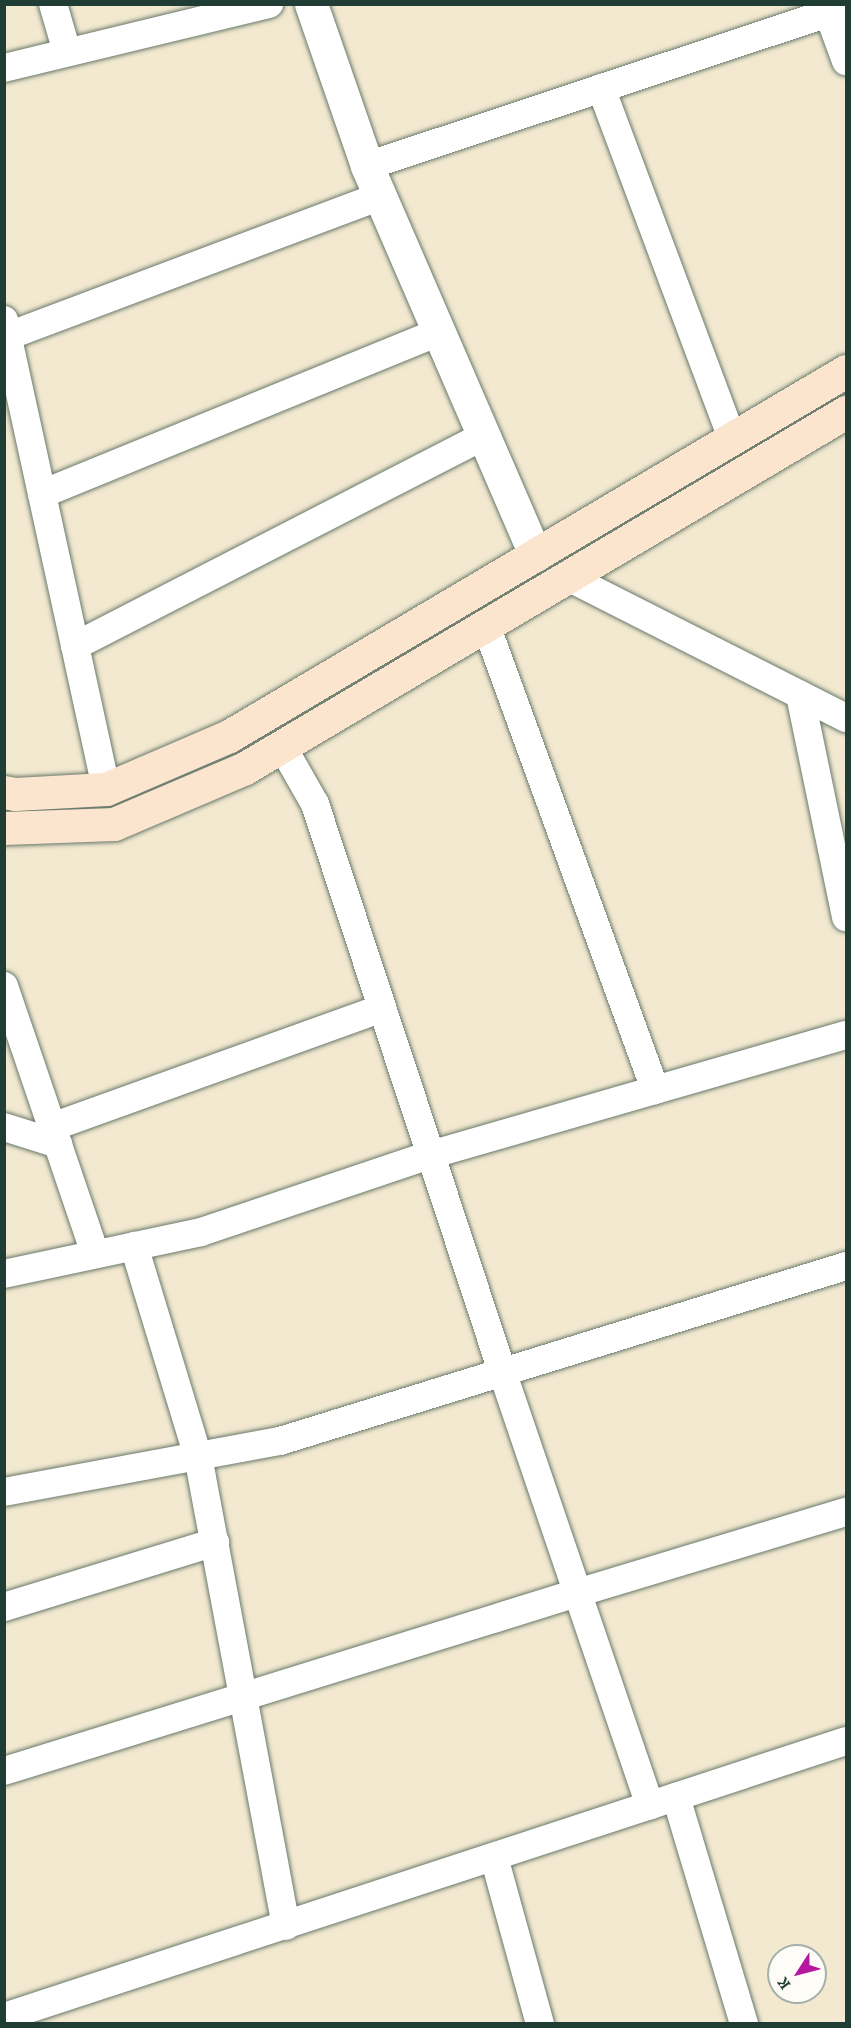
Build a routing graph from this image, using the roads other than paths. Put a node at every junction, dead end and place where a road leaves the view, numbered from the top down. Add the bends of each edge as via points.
1 (53, 4) edge
2 (268, 4) edge
3 (310, 4) edge
4 (833, 8) edge
5 (68, 52) junction
6 (846, 61) edge
7 (4, 68) edge
8 (601, 88) junction
9 (374, 181) junction
10 (6, 328) edge
11 (439, 332) junction
12 (846, 371) edge
13 (846, 412) edge
14 (483, 436) junction
15 (732, 439) junction
16 (42, 494) junction
17 (535, 555) junction
18 (568, 577) junction
19 (486, 626) junction
20 (75, 646) junction
21 (800, 695) junction
22 (841, 709) edge
23 (282, 746) junction
24 (106, 789) junction
25 (4, 792) edge
26 (4, 828) edge
27 (846, 917) edge
28 (4, 986) edge
29 (382, 1008) junction
30 (846, 1035) edge
31 (655, 1090) junction
32 (4, 1127) edge
33 (55, 1135) junction
34 (430, 1155) junction
35 (134, 1246) junction
36 (95, 1254) junction
37 (846, 1266) edge
38 (4, 1274) edge
39 (502, 1371) junction
40 (198, 1456) junction
41 (4, 1492) edge
42 (846, 1512) edge
43 (215, 1542) junction
44 (577, 1593) junction
45 (4, 1607) edge
46 (243, 1695) junction
47 (846, 1741) edge
48 (4, 1771) edge
49 (663, 1802) junction
50 (494, 1857) junction
51 (286, 1926) junction
52 (18, 2017) edge
53 (540, 2024) edge
54 (744, 2024) edge

1 - 5 street
2 - 5 street
3 - 9 street
4 - 6 street
4 - 8 street
5 - 7 street
8 - 9 street
8 - 15 street
9 - 10 street
9 - 11 street
10 - 16 street
11 - 14 street
11 - 16 street
12 - 15 main road
13 - 18 main road
14 - 17 street
14 - 20 street
15 - 17 main road
16 - 20 street
17 - 24 main road via 229,736
18 - 19 main road
18 - 21 street
19 - 23 main road
19 - 31 street
20 - 24 street
21 - 22 street
21 - 27 street
23 - 26 main road via 245,768 114,824
23 - 29 street via 315,804
24 - 25 main road
28 - 33 street
29 - 33 street
29 - 34 street
30 - 31 street
31 - 34 street
32 - 33 street
33 - 36 street
34 - 35 street via 201,1233
34 - 39 street
35 - 36 street
35 - 40 street
36 - 38 street
37 - 39 street
39 - 40 street via 280,1441
39 - 44 street
40 - 41 street
40 - 43 street
42 - 44 street
43 - 45 street
43 - 46 street
44 - 46 street
44 - 49 street
46 - 48 street
46 - 51 street
47 - 49 street
49 - 50 street
49 - 54 street
50 - 51 street
50 - 53 street
51 - 52 street

